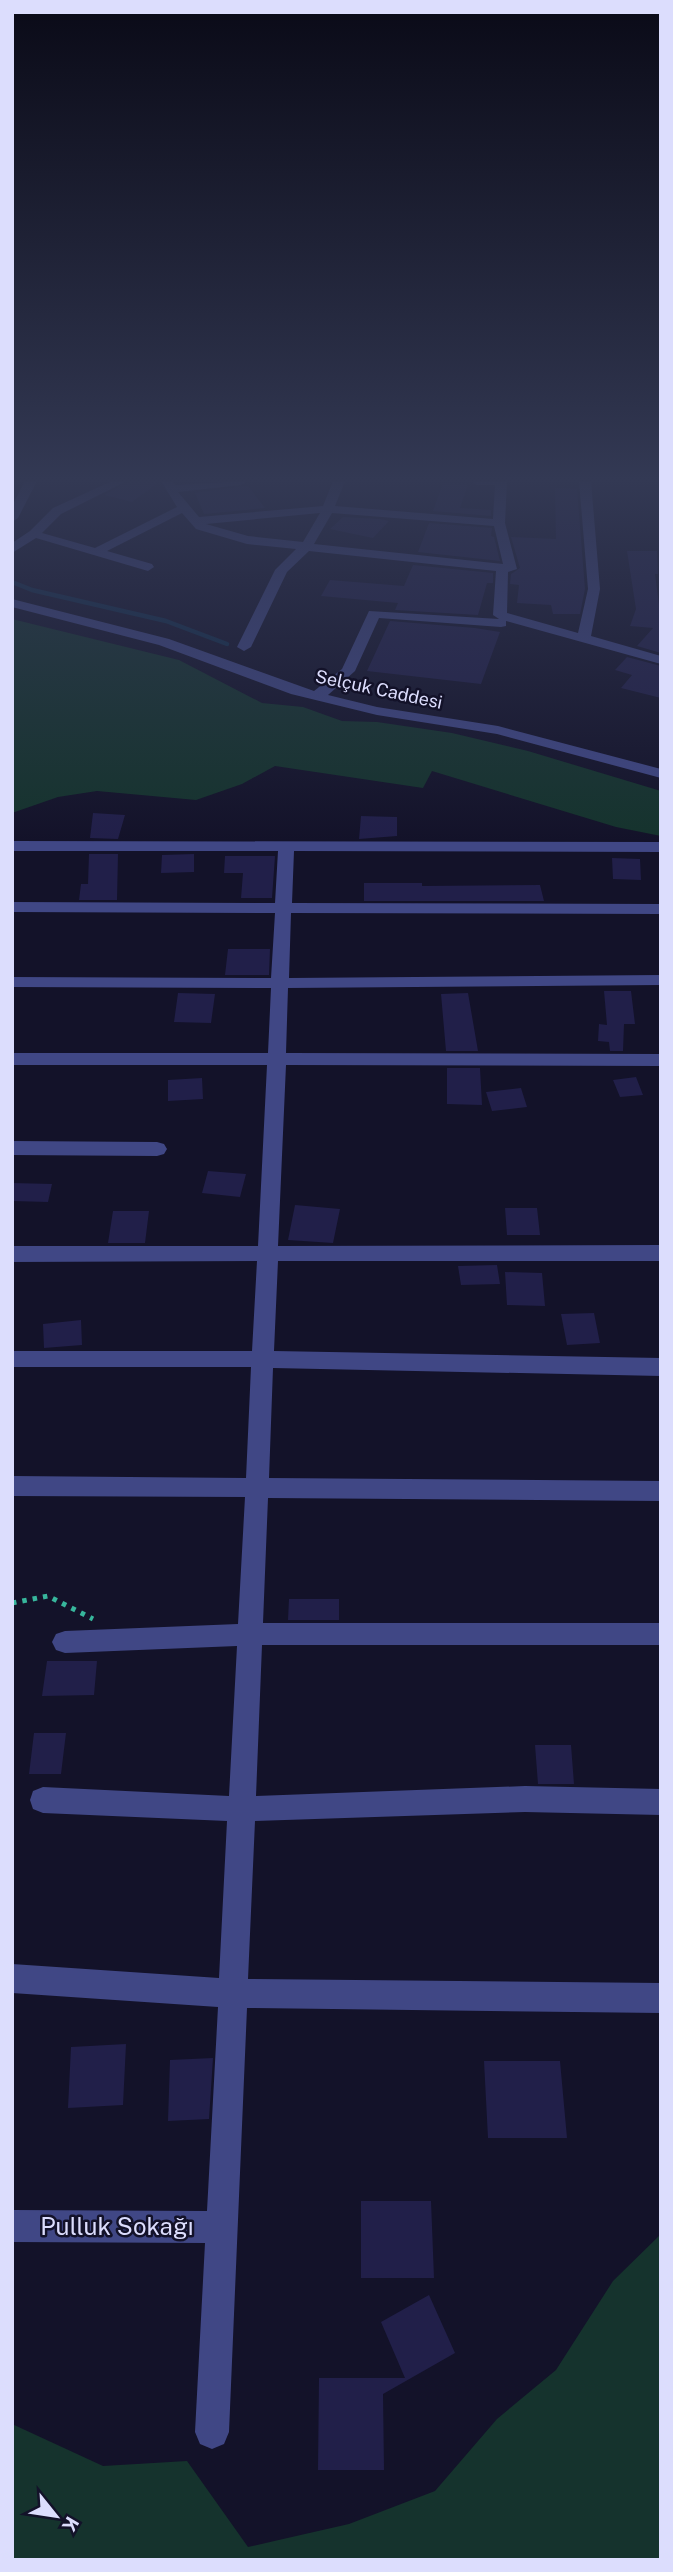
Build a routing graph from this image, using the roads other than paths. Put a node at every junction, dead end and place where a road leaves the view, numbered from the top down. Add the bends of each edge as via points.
1 (266, 601) edge
2 (501, 601) edge
3 (592, 601) edge
4 (12, 603) edge
5 (501, 623) dead end
6 (584, 638) junction
7 (244, 647) dead end
8 (660, 658) edge
9 (317, 696) junction
10 (661, 774) edge
11 (12, 846) edge
12 (286, 846) junction
13 (661, 848) edge
14 (12, 907) edge
15 (284, 908) junction
16 (661, 909) edge
17 (661, 980) edge
18 (12, 982) edge
19 (280, 983) junction
20 (12, 1059) edge
21 (661, 1060) edge
22 (276, 1061) junction
23 (12, 1148) edge
24 (157, 1149) dead end
25 (661, 1253) edge
26 (12, 1254) edge
27 (267, 1254) junction
28 (12, 1359) edge
29 (262, 1359) junction
30 (661, 1367) edge
31 (12, 1486) edge
32 (256, 1489) junction
33 (661, 1491) edge
34 (252, 1634) junction
35 (661, 1634) edge
36 (65, 1642) dead end
37 (43, 1800) dead end
38 (661, 1802) edge
39 (241, 1809) junction
40 (12, 1978) edge
41 (232, 1993) junction
42 (661, 1998) edge
43 (12, 2226) edge
44 (222, 2227) junction
45 (212, 2432) dead end

1 - 7 street
2 - 6 street via 500,615
3 - 6 street
4 - 9 street, Selçuk Caddesi via 164,642
5 - 9 street via 374,614 348,671
6 - 8 street
9 - 10 street, Selçuk Caddesi via 377,711 498,730
11 - 12 street
12 - 13 street
12 - 15 street
14 - 15 street
15 - 16 street
15 - 19 street
17 - 19 street
18 - 19 street
19 - 22 street
20 - 22 street
21 - 22 street
22 - 27 street
23 - 24 street
25 - 27 street
26 - 27 street
27 - 29 street
28 - 29 street
29 - 30 street
29 - 32 street
31 - 32 street
32 - 33 street
32 - 34 street
34 - 35 street
34 - 36 street
34 - 39 street
37 - 39 street
38 - 39 street via 525,1799
39 - 41 street
40 - 41 street
41 - 42 street
41 - 44 street
43 - 44 street, Pulluk Sokağı
44 - 45 street

